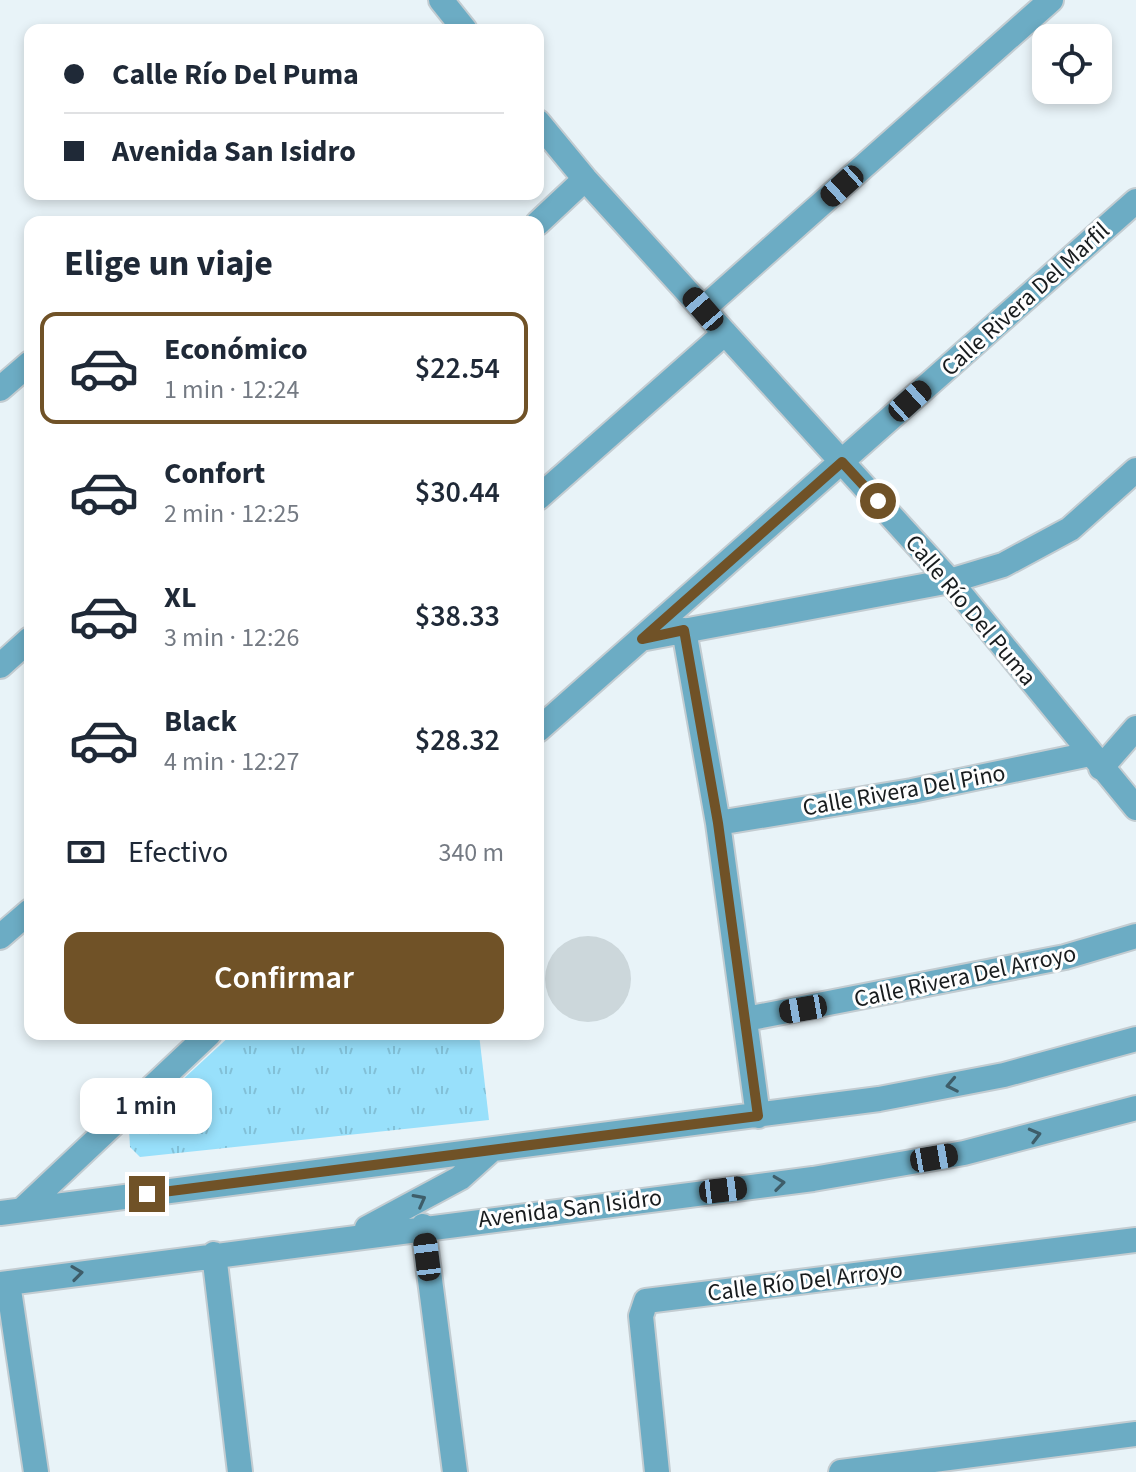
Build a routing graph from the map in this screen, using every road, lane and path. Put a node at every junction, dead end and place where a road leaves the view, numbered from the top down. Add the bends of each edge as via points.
1 (441, 0) edge
2 (1051, 0) edge
3 (460, 24) edge
4 (544, 129) edge
5 (585, 179) junction
6 (1136, 201) edge
7 (544, 217) edge
8 (703, 309) junction
9 (725, 333) junction
10 (24, 368) edge
11 (0, 389) edge
12 (842, 462) junction
13 (1136, 470) edge
14 (544, 493) edge
15 (950, 581) junction
16 (684, 630) junction
17 (642, 639) junction
18 (24, 644) edge
19 (0, 666) edge
20 (544, 725) edge
21 (1136, 728) edge
22 (1095, 761) junction
23 (1136, 808) edge
24 (718, 823) junction
25 (24, 916) edge
26 (1136, 936) edge
27 (0, 937) edge
28 (746, 1019) junction
29 (1136, 1039) edge
30 (202, 1040) edge
31 (1136, 1108) edge
32 (758, 1116) junction
33 (489, 1152) junction
34 (12, 1211) edge
35 (423, 1226) junction
36 (350, 1236) junction
37 (1136, 1240) edge
38 (214, 1254) junction
39 (4, 1283) edge
40 (1136, 1434) edge
41 (36, 1472) edge
42 (240, 1472) edge
43 (455, 1472) edge
44 (657, 1472) edge
45 (841, 1472) edge

1 - 3 street
2 - 8 street
4 - 5 street, Calle Río Del Puma
5 - 7 street
5 - 8 street, Calle Río Del Puma
6 - 12 street, Calle Rivera Del Marfil
8 - 9 street, Calle Río Del Puma
9 - 12 street, Calle Río Del Puma
9 - 14 street
10 - 11 street
12 - 15 street, Calle Río Del Puma
12 - 17 street, Calle Rivera Del Marfil
13 - 15 street via 1041,548
15 - 16 street
15 - 22 street, Calle Río Del Puma
16 - 17 street
16 - 24 street
17 - 20 street, Calle Rivera Del Marfil
18 - 19 street
21 - 22 street
22 - 23 street, Calle Río Del Puma
22 - 24 street, Calle Rivera Del Pino
24 - 28 street
25 - 27 street
26 - 28 street, Calle Rivera Del Arroyo via 1065,957
28 - 32 street
29 -> 32 street via 1004,1075
30 - 34 street
35 -> 31 street, Avenida San Isidro via 813,1179 964,1153
32 - 33 street
33 - 34 street
36 -> 33 street via 460,1178
35 - 36 street, Avenida San Isidro
35 - 43 street
36 - 38 street, Avenida San Isidro
37 - 44 street, Calle Río Del Arroyo via 646,1301 641,1316
39 -> 38 street, Avenida San Isidro
38 - 42 street
39 - 41 street
40 - 45 street

